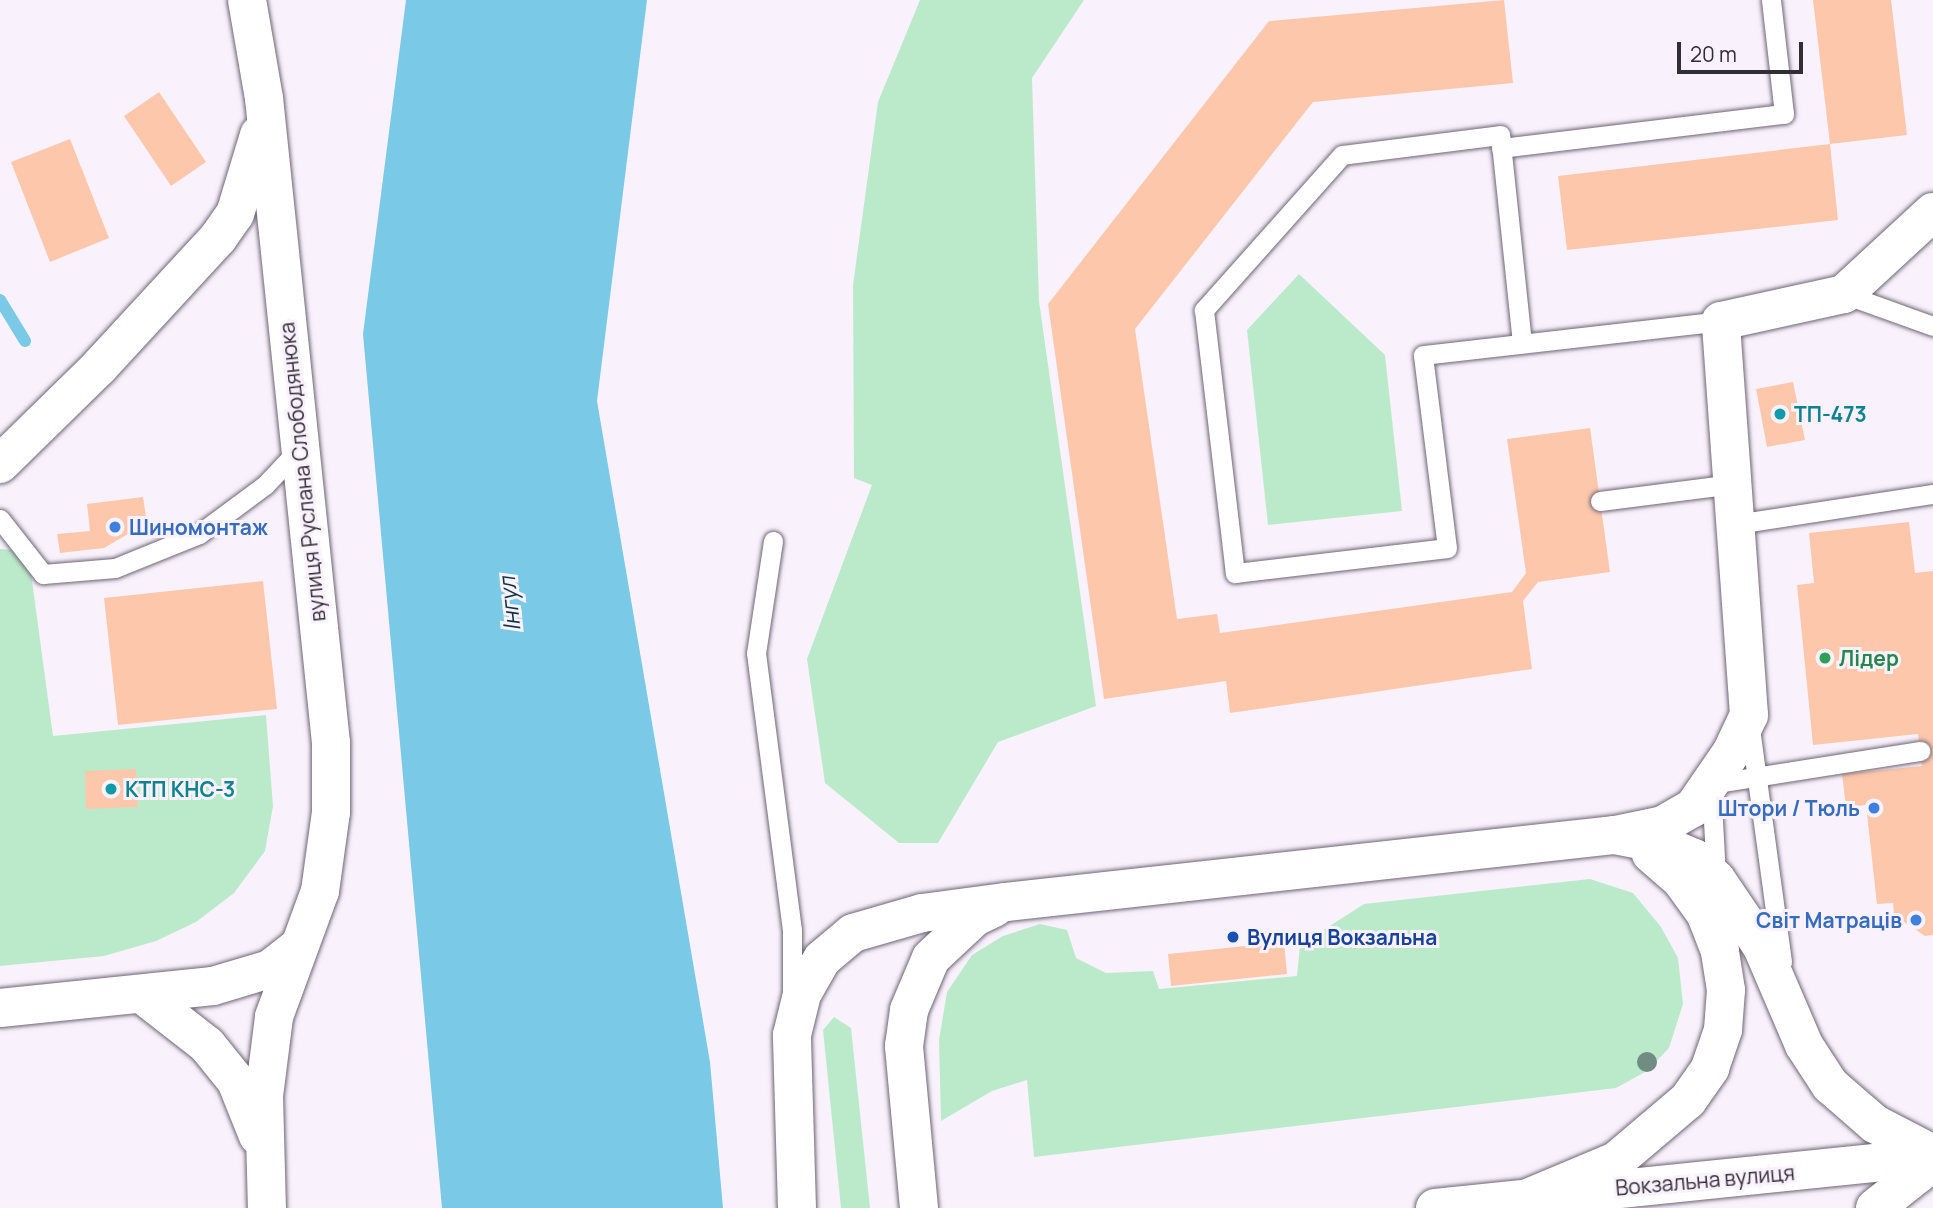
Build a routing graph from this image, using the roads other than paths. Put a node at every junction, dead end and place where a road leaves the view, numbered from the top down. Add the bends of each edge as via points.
1 (247, 0) edge
2 (1771, 0) edge
3 (264, 98) junction
4 (1501, 148) junction
5 (1933, 212) edge
6 (1844, 294) junction
7 (1721, 321) junction
8 (1933, 326) edge
9 (1522, 343) junction
10 (298, 450) junction
11 (0, 464) edge
12 (1733, 484) junction
13 (1933, 494) edge
14 (1600, 501) dead end
15 (0, 519) edge
16 (1736, 524) junction
17 (773, 541) dead end
18 (1749, 715) junction
19 (1920, 751) dead end
20 (1755, 776) junction
21 (1711, 784) junction
22 (1615, 835) junction
23 (1716, 879) junction
24 (1006, 902) junction
25 (304, 943) junction
26 (1720, 951) junction
27 (143, 995) junction
28 (0, 1008) edge
29 (1789, 1008) junction
30 (792, 1035) junction
31 (1933, 1158) edge
32 (265, 1165) junction
33 (1530, 1197) junction
34 (267, 1208) edge
35 (797, 1208) edge
36 (919, 1208) edge
37 (1435, 1208) edge
38 (1583, 1208) edge
39 (1875, 1208) edge

1 - 3 main road, вулиця Руслана Слободянюка
2 - 4 lane via 1784,114
3 - 10 main road, вулиця Руслана Слободянюка
3 - 11 main road via 250,174 235,214 218,238 99,367
4 - 9 lane
4 - 9 lane via 1500,135 1342,155 1204,310 1236,573 1447,548 1423,355
5 - 6 main road
6 - 7 main road
6 - 8 lane
7 - 9 lane
7 - 12 main road
10 - 15 lane via 265,485 199,534 115,568 43,574
10 - 25 main road, вулиця Руслана Слободянюка via 331,757 324,870
12 - 14 lane
12 - 16 main road
13 - 16 lane
16 - 18 main road
17 - 30 lane via 756,653 792,930
18 - 20 lane
18 - 21 main road
19 - 20 lane
20 - 21 lane
20 - 29 lane
21 - 22 main road via 1693,808 1664,825
21 - 23 lane
22 - 23 main road via 1661,844 1694,858
22 - 24 main road
22 - 26 main road via 1651,854 1681,880 1705,913
23 - 26 lane
23 - 29 main road via 1762,947
24 - 30 main road via 922,913 853,933 822,960 802,995
24 - 36 main road via 975,917 931,958 909,1010 904,1046
25 - 27 main road via 271,970 249,978
25 - 32 main road, вулиця Руслана Слободянюка via 284,982 274,1017 264,1096
26 - 33 main road via 1726,990 1723,1030 1710,1068 1688,1100 1616,1161
27 - 28 main road
27 - 32 main road via 187,1026 236,1081 255,1121
29 - 31 main road via 1804,1045 1830,1085 1875,1124
30 - 35 main road
31 - 33 main road, Вокзальна вулиця
31 - 39 main road
32 - 34 main road
33 - 37 main road, Вокзальна вулиця
33 - 38 main road

